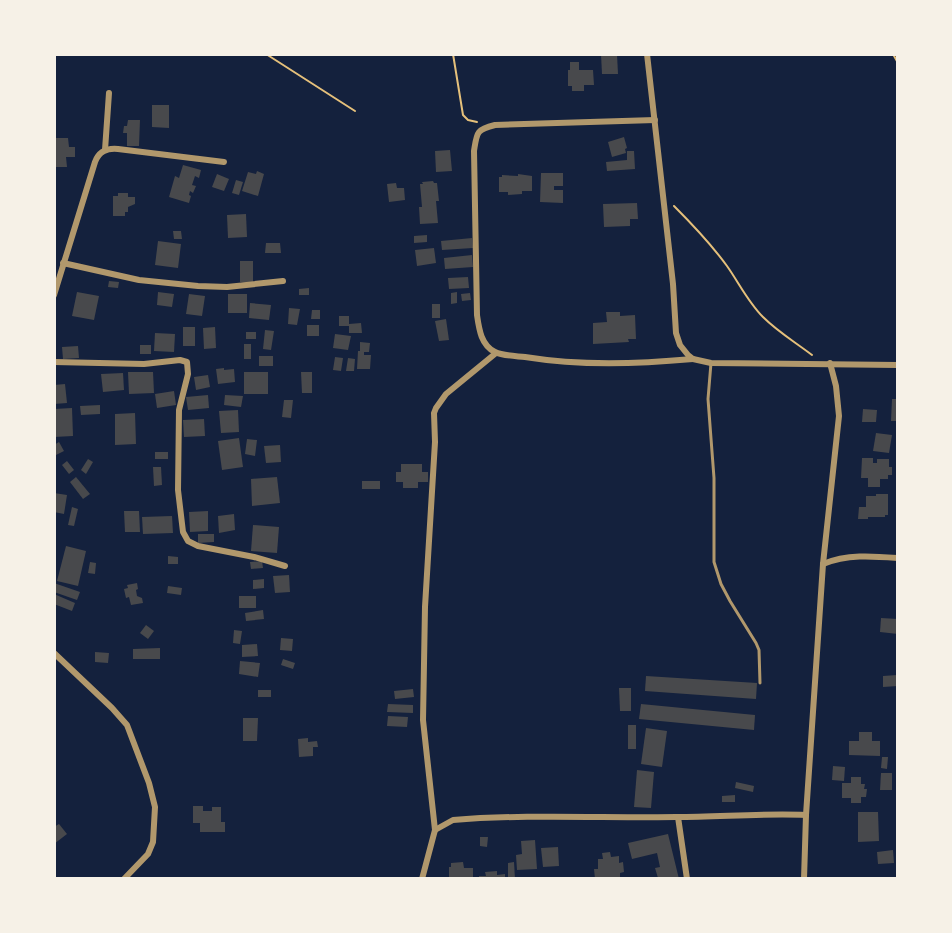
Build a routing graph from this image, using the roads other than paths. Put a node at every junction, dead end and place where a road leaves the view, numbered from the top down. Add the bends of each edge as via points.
1 (647, 54) edge
2 (109, 93) dead end
3 (655, 120) junction
4 (105, 150) junction
5 (224, 162) dead end
6 (63, 263) junction
7 (283, 281) dead end
8 (54, 295) edge
9 (496, 353) junction
10 (693, 359) junction
11 (54, 362) edge
12 (711, 363) junction
13 (826, 363) junction
14 (898, 365) edge
15 (898, 558) edge
16 (823, 564) junction
17 (285, 566) dead end
18 (54, 653) edge
19 (760, 683) dead end
20 (806, 815) junction
21 (678, 817) junction
22 (435, 830) junction
23 (804, 870) junction
24 (124, 879) edge
25 (422, 879) edge
26 (687, 879) edge
27 (804, 879) edge
28 (811, 879) edge

1 - 3 street
2 - 4 street
3 - 9 street via 492,126 476,135 477,315 484,343
3 - 10 street via 676,333
4 - 5 street
4 - 6 street via 97,158
6 - 7 street via 139,280 206,286
6 - 8 street
9 - 10 street via 583,363
9 - 22 street via 446,394 434,413 423,720
10 - 12 street
11 - 17 street via 187,362 179,410 183,532 193,544
12 - 13 street
12 - 19 lane via 714,562 759,650
13 - 14 street
13 - 16 street via 836,386 839,416
15 - 16 street via 849,556
16 - 20 street
18 - 24 street via 127,725 149,783 155,807 153,842
20 - 21 street
20 - 23 street
21 - 22 street via 467,819
21 - 26 street
22 - 25 street
23 - 27 street
23 - 28 street

